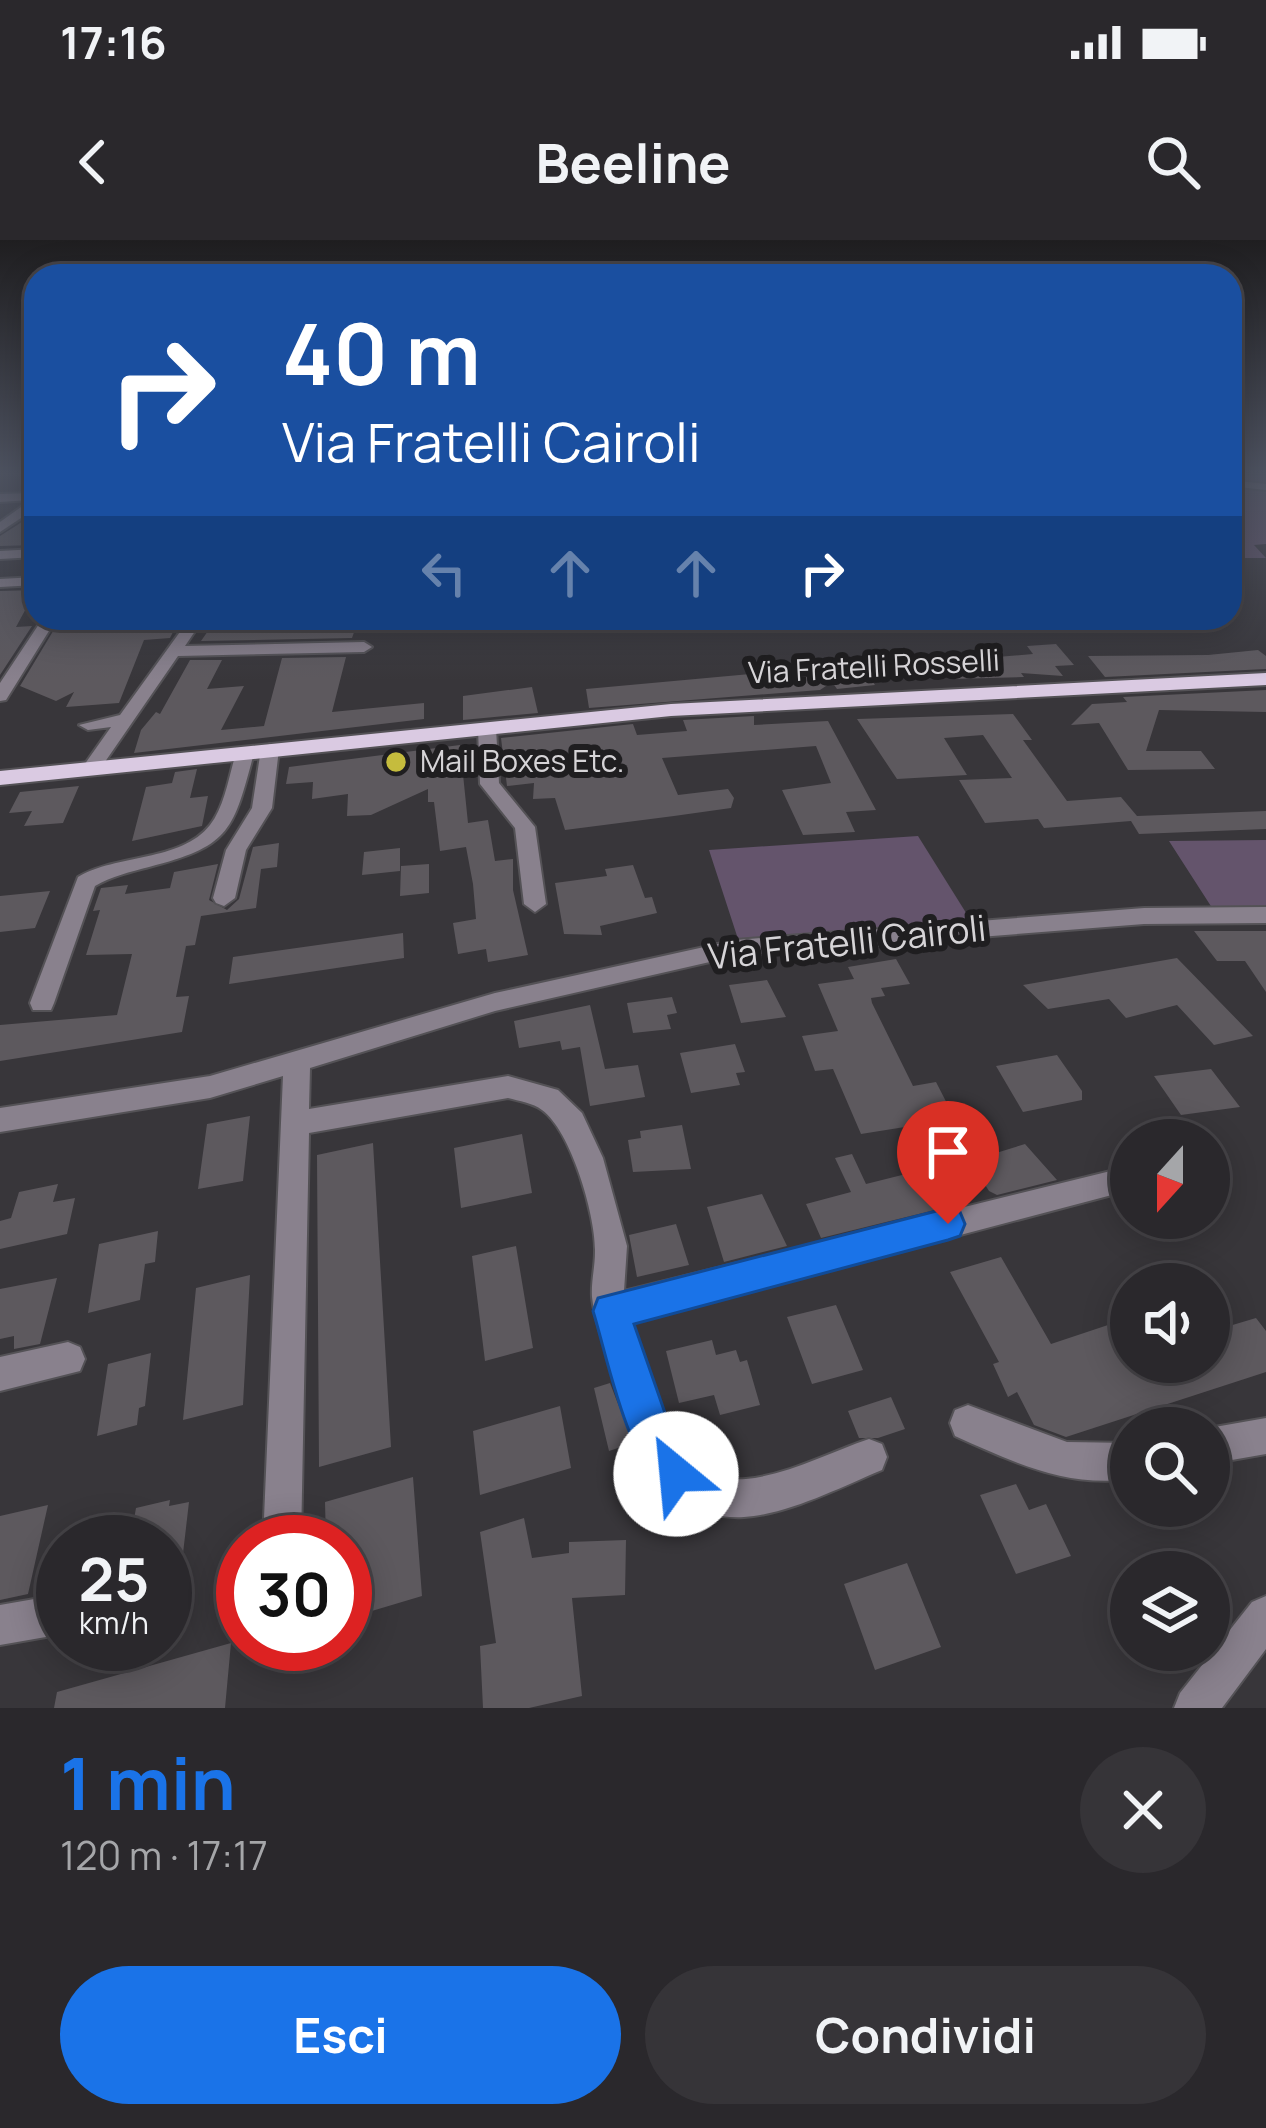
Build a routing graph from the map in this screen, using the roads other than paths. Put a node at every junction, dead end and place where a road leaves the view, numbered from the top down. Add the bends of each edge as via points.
1 (42, 630) edge
2 (189, 630) edge
3 (364, 647) dead end
4 (175, 651) junction
5 (1266, 680) edge
6 (0, 696) edge
7 (127, 719) junction
8 (88, 724) dead end
9 (487, 728) junction
10 (270, 749) junction
11 (245, 753) junction
12 (91, 768) junction
13 (0, 778) edge
14 (224, 898) dead end
15 (535, 904) dead end
16 (1266, 915) edge
17 (42, 1003) dead end
18 (297, 1060) junction
19 (0, 1120) edge
20 (295, 1123) junction
21 (1110, 1182) edge
22 (611, 1311) junction
23 (68, 1359) dead end
24 (0, 1374) edge
25 (968, 1423) dead end
26 (1266, 1436) edge
27 (1230, 1442) edge
28 (869, 1457) dead end
29 (1110, 1465) edge
30 (283, 1515) edge
31 (1266, 1616) edge
32 (36, 1619) edge
33 (0, 1625) edge
34 (1195, 1708) edge

1 - 6 street
2 - 4 street
3 - 4 street
4 - 7 street
5 - 9 main road, Via Fratelli Rosselli via 776,702
7 - 8 street
7 - 12 street
9 - 10 main road, Via Fratelli Rosselli
9 - 15 street via 490,784 525,827
10 - 11 main road, Via Fratelli Rosselli
10 - 14 street via 262,808 236,850
11 - 12 main road, Via Fratelli Rosselli
11 - 17 street via 215,837 86,882
12 - 13 main road, Via Fratelli Rosselli
16 - 18 street, Via Fratelli Cairoli via 1144,916 736,948 495,1002
18 - 19 street, Via Fratelli Cairoli via 210,1087
18 - 20 street
20 - 22 street via 508,1087 548,1098 589,1158 611,1246
20 - 30 street
21 - 22 street
22 - 28 street via 656,1445 691,1486 749,1497
23 - 24 street
25 - 29 street via 1061,1461
26 - 27 street
31 - 34 street
32 - 33 street

